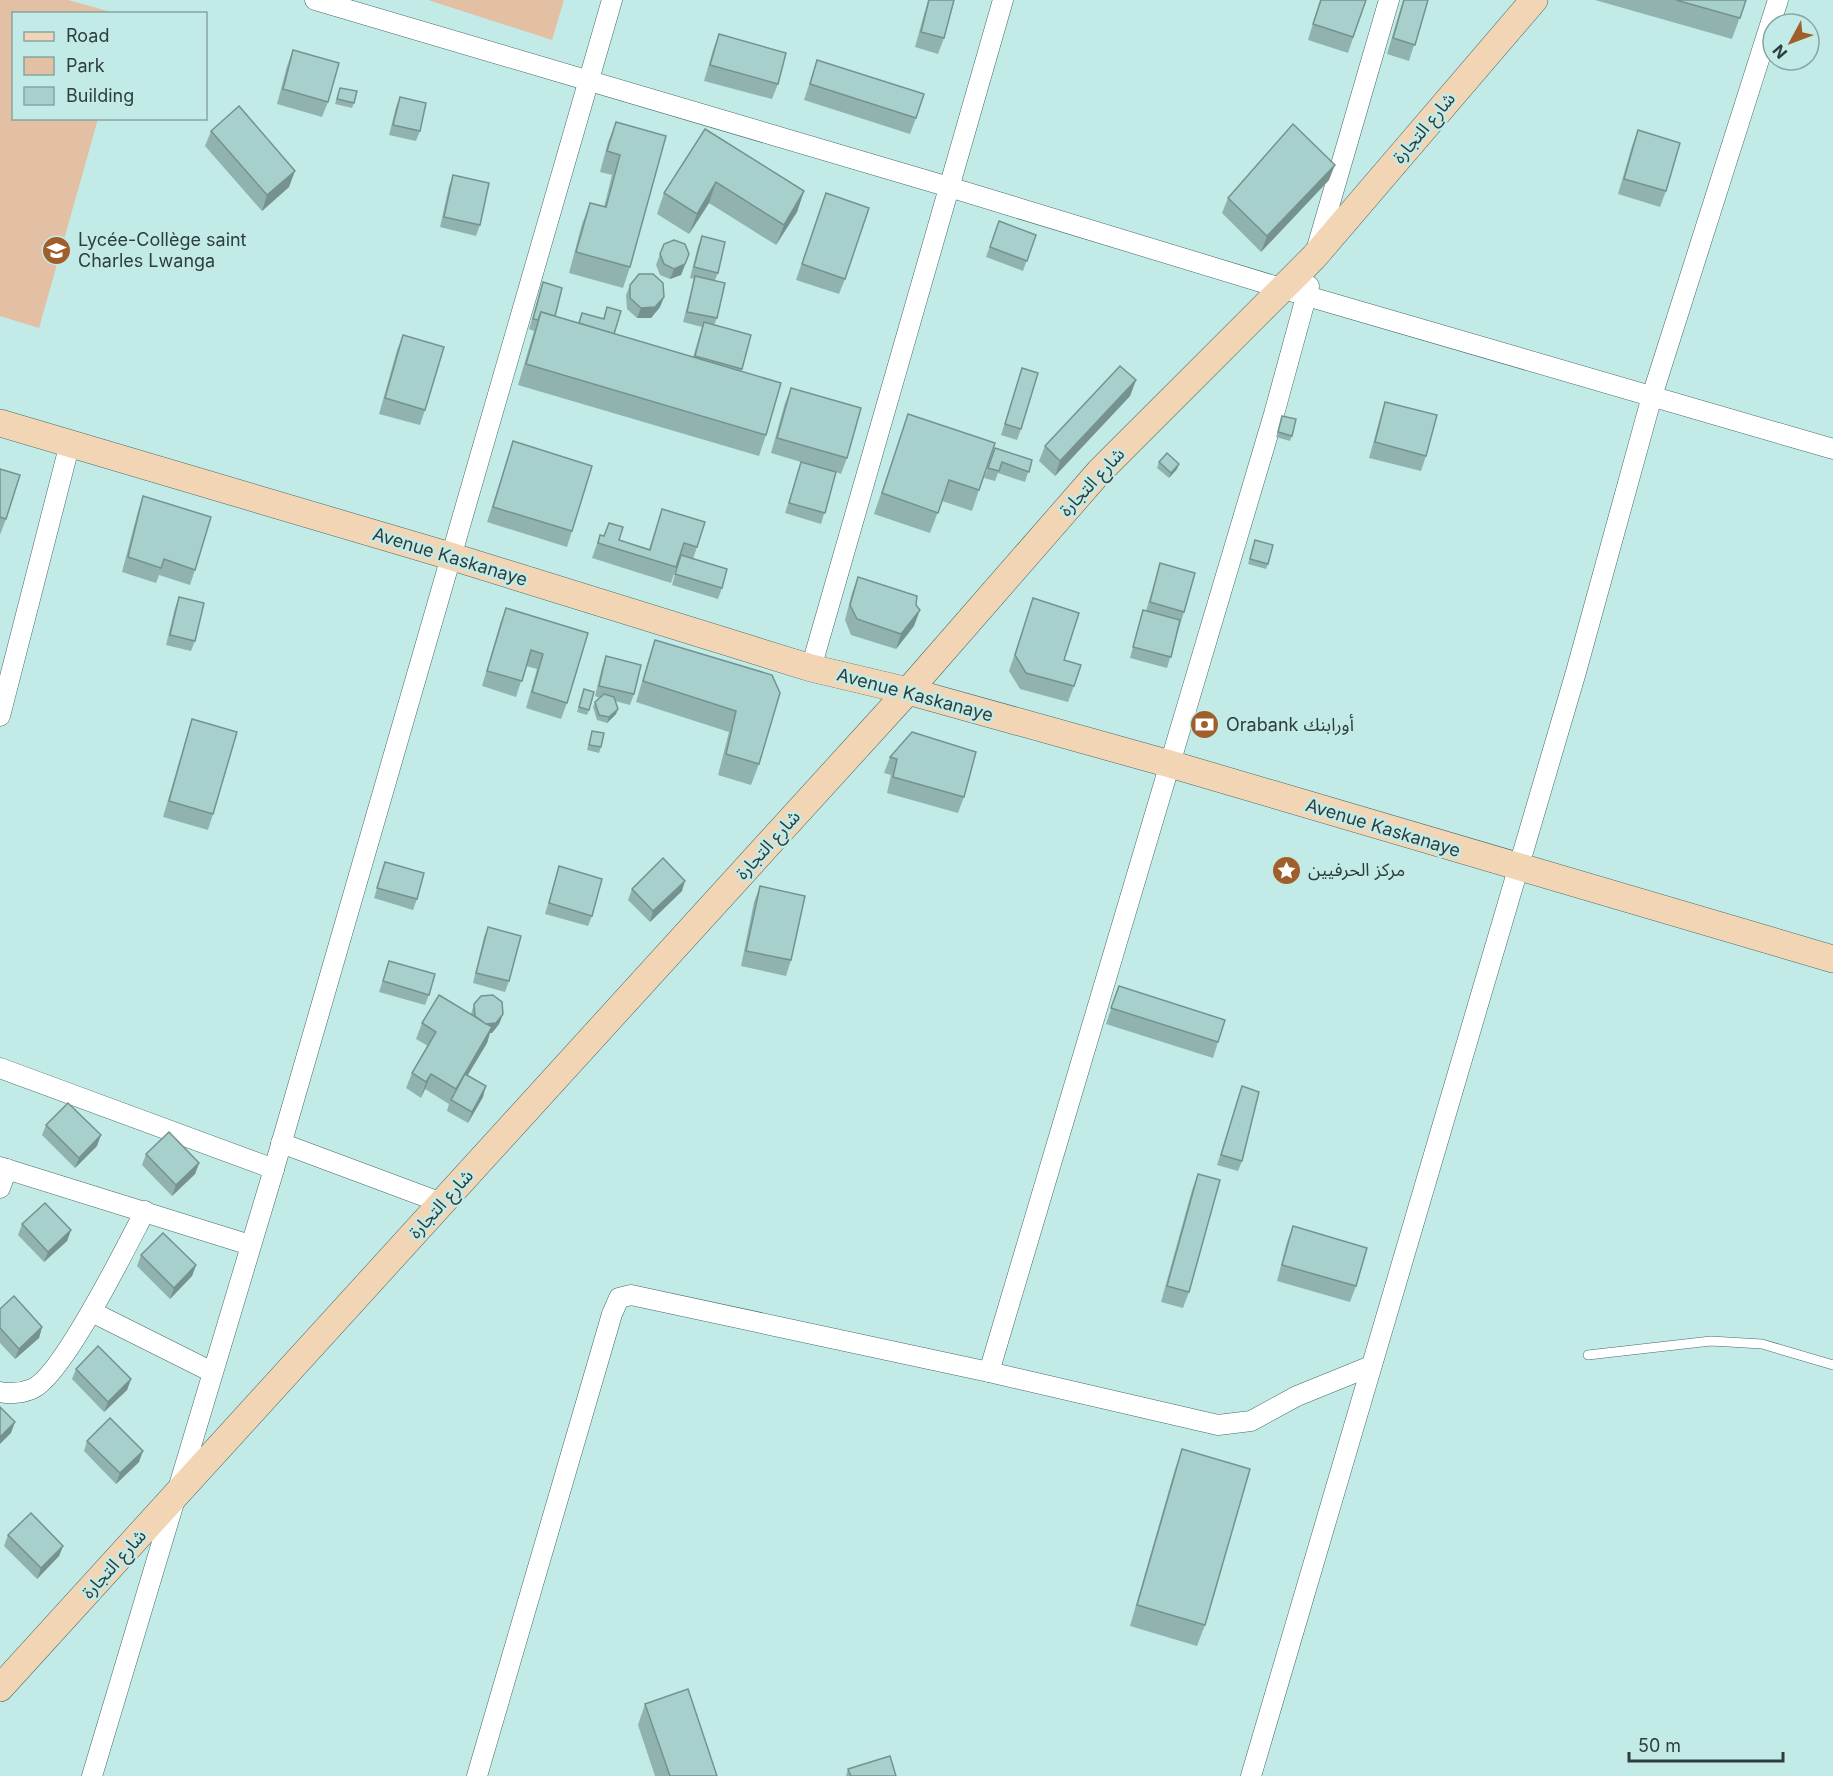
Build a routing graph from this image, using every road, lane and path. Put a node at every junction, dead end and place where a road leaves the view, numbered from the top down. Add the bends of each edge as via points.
1 (315, 0) edge
2 (612, 0) edge
3 (1003, 0) edge
4 (1389, 0) edge
5 (1534, 0) edge
6 (1778, 0) edge
7 (590, 80) junction
8 (949, 187) junction
9 (1314, 257) junction
10 (1295, 292) junction
11 (1652, 396) junction
12 (0, 423) edge
13 (70, 444) junction
14 (1833, 450) edge
15 (450, 556) junction
16 (811, 668) junction
17 (908, 691) junction
18 (0, 716) edge
19 (1170, 765) junction
20 (1519, 869) junction
21 (1833, 959) edge
22 (0, 1068) edge
23 (281, 1143) junction
24 (3, 1168) edge
25 (274, 1169) junction
26 (0, 1188) edge
27 (442, 1203) junction
28 (145, 1211) junction
29 (250, 1245) junction
30 (92, 1312) junction
31 (1588, 1355) dead end
32 (1833, 1365) edge
33 (1371, 1366) junction
34 (212, 1372) junction
35 (989, 1372) junction
36 (0, 1392) edge
37 (174, 1499) junction
38 (0, 1688) edge
39 (92, 1776) edge
40 (477, 1776) edge
41 (1251, 1776) edge

1 - 7 street
2 - 7 street
3 - 8 street
4 - 9 street
5 - 9 street, شارع التجارة
6 - 11 street
7 - 8 street
7 - 15 street
8 - 10 street
8 - 16 street
9 - 10 street, شارع التجارة
10 - 11 street
10 - 17 street, شارع التجارة via 1099,472
10 - 19 street
11 - 14 street
11 - 20 street
12 - 13 street, Avenue Kaskanaye
13 - 15 street, Avenue Kaskanaye
13 - 18 street
15 - 16 street, Avenue Kaskanaye
15 - 23 street
16 - 17 street, Avenue Kaskanaye
17 - 19 street, Avenue Kaskanaye
17 - 27 street, شارع التجارة
19 - 20 street, Avenue Kaskanaye
19 - 35 street
20 - 21 street, Avenue Kaskanaye
20 - 33 street
22 - 25 street
23 - 25 street
23 - 27 street
24 - 26 street
24 - 28 street
25 - 29 street
27 - 37 street, شارع التجارة
28 - 29 street
28 - 30 street
29 - 34 street
30 - 34 street
30 - 36 street via 53,1368 33,1389
31 - 32 lane via 1711,1341 1762,1344
33 - 35 street via 1297,1396 1251,1420 1218,1425
33 - 41 street
34 - 37 street
35 - 40 street via 631,1295 619,1298
37 - 38 street, شارع التجارة
37 - 39 street

